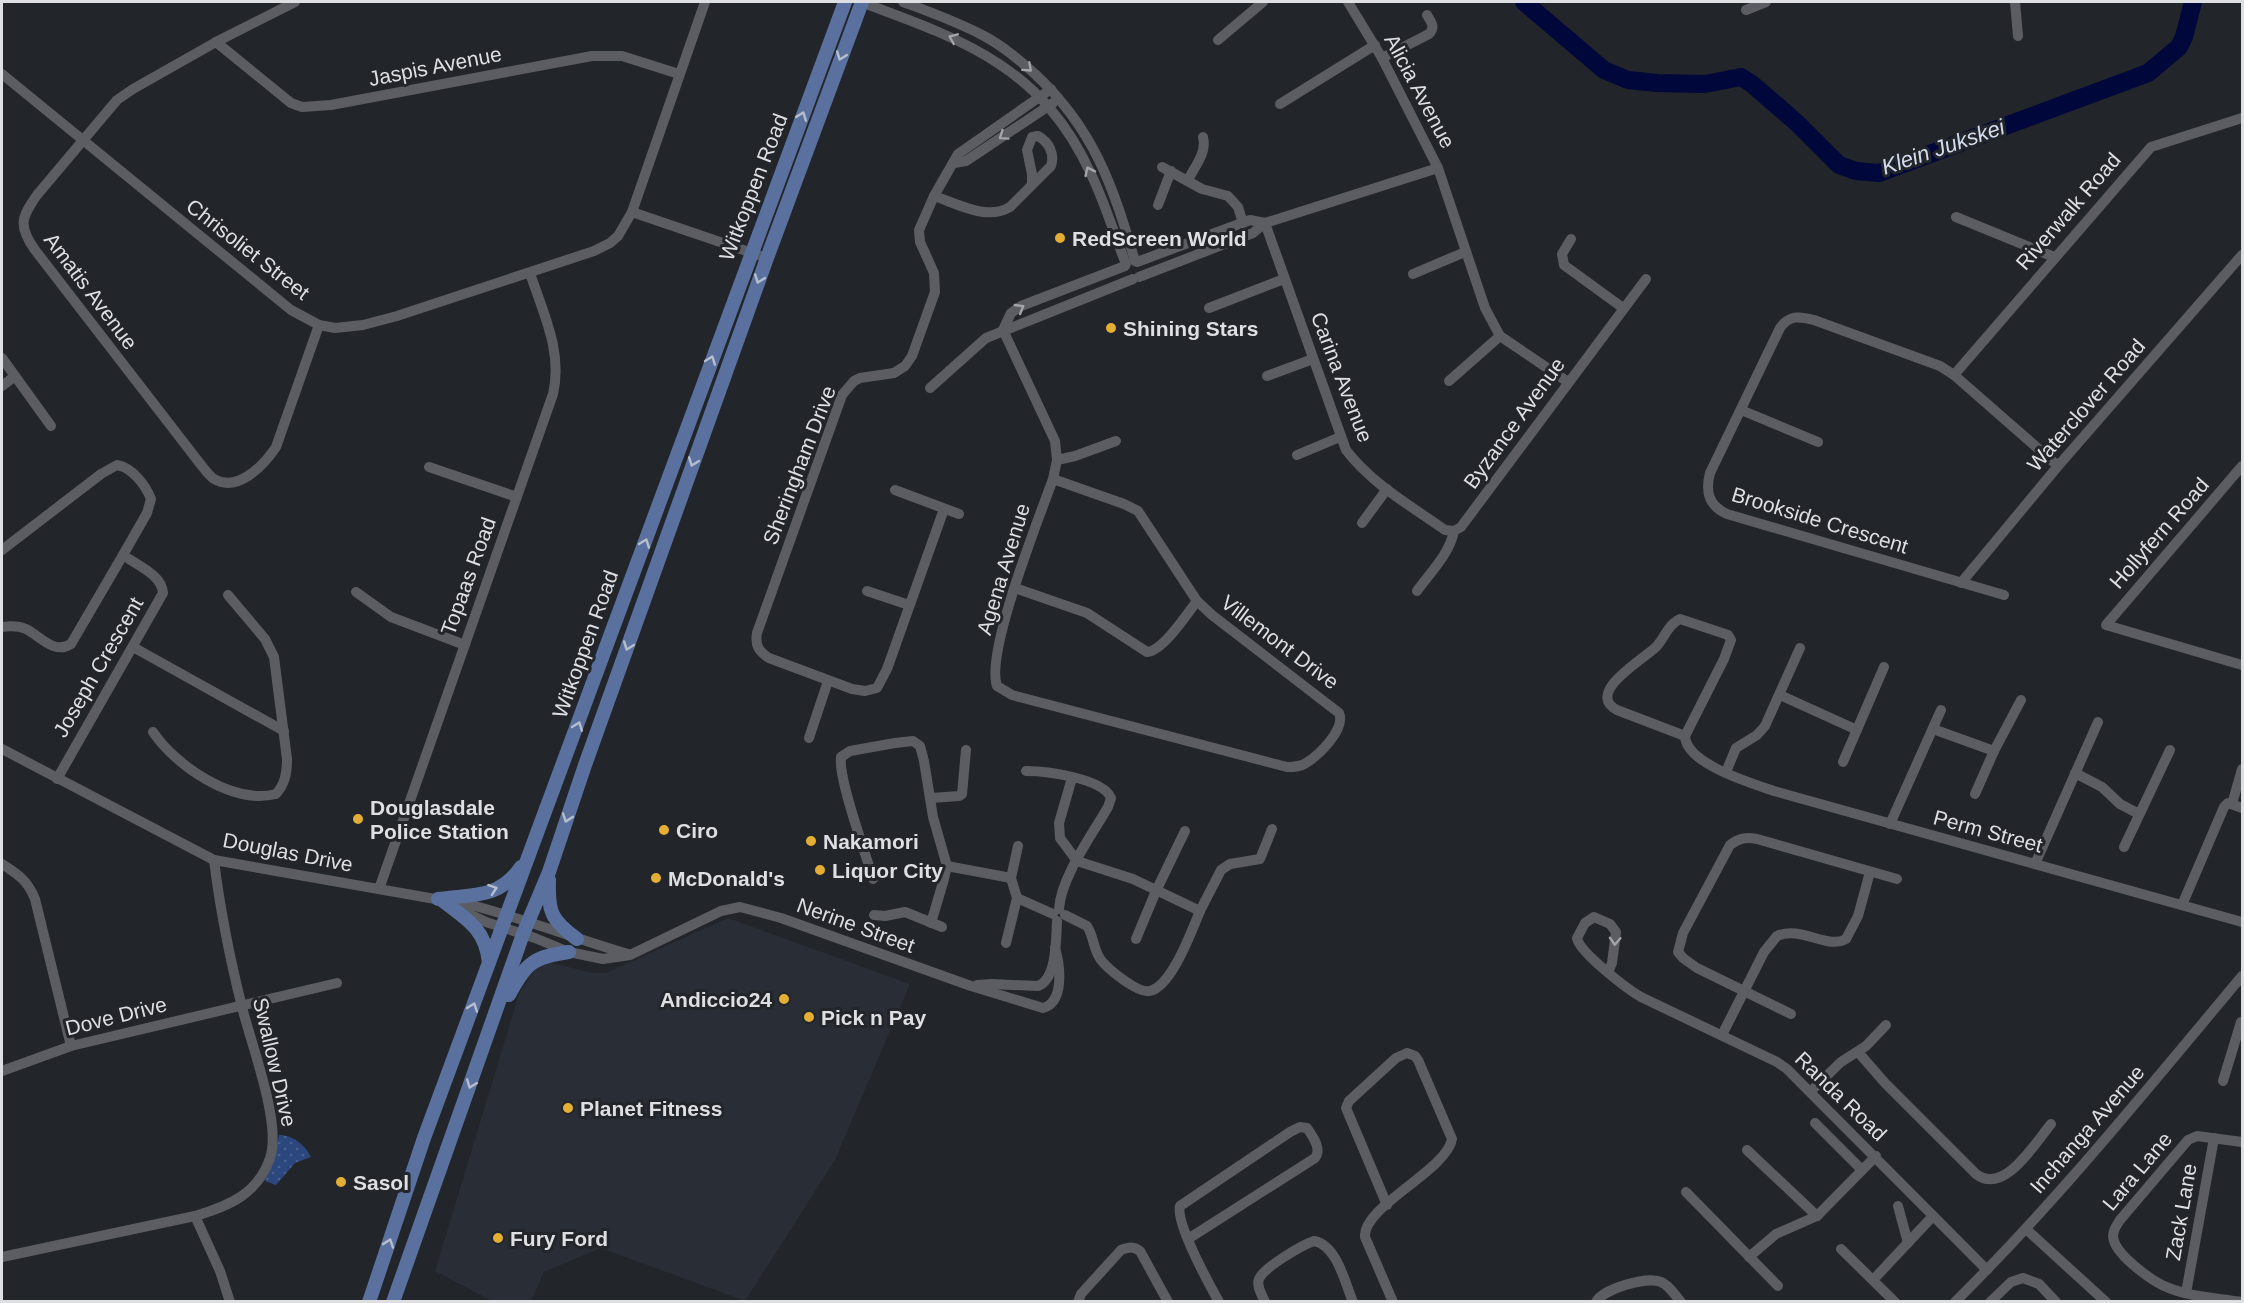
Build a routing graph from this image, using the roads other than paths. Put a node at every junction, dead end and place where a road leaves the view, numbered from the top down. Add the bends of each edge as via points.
1 (295, 2) edge
2 (705, 2) edge
3 (845, 2) edge
4 (861, 2) edge
5 (903, 2) edge
6 (1263, 2) edge
7 (1348, 2) edge
8 (1766, 2) edge
9 (2015, 2) edge
10 (1746, 10) dead end
11 (1427, 15) dead end
12 (2018, 36) dead end
13 (1218, 40) dead end
14 (216, 42) junction
15 (1374, 45) junction
16 (1382, 58) junction
17 (2, 74) edge
18 (679, 74) junction
19 (1051, 89) junction
20 (1039, 97) junction
21 (1060, 98) junction
22 (1280, 104) dead end
23 (1047, 106) junction
24 (2242, 118) edge
25 (1203, 137) dead end
26 (83, 141) junction
27 (954, 163) junction
28 (1438, 168) junction
29 (1188, 180) junction
30 (1032, 183) dead end
31 (1112, 189) junction
32 (1099, 193) junction
33 (934, 196) junction
34 (1158, 205) dead end
35 (632, 212) junction
36 (1956, 218) dead end
37 (1243, 223) junction
38 (1264, 223) junction
39 (1571, 239) dead end
40 (1195, 240) junction
41 (751, 252) junction
42 (1465, 252) junction
43 (1199, 254) junction
44 (2242, 255) edge
45 (2054, 257) junction
46 (767, 258) junction
47 (1131, 263) junction
48 (530, 273) junction
49 (1413, 274) dead end
50 (1136, 278) junction
51 (1284, 279) junction
52 (1647, 279) dead end
53 (1075, 285) junction
54 (1081, 299) junction
55 (1209, 308) dead end
56 (1623, 308) junction
57 (319, 325) junction
58 (1003, 330) junction
59 (1500, 336) junction
60 (2, 358) edge
61 (1313, 359) junction
62 (1954, 375) junction
63 (15, 376) junction
64 (1267, 376) dead end
65 (1449, 381) dead end
66 (1568, 382) junction
67 (2, 386) edge
68 (930, 388) dead end
69 (1741, 410) junction
70 (51, 426) dead end
71 (1340, 437) junction
72 (1116, 441) dead end
73 (1818, 442) dead end
74 (1297, 455) dead end
75 (1057, 460) junction
76 (429, 466) dead end
77 (2058, 466) junction
78 (2242, 466) edge
79 (1053, 479) junction
80 (2238, 480) edge
81 (1387, 489) junction
82 (895, 490) dead end
83 (517, 497) junction
84 (944, 509) junction
85 (958, 514) dead end
86 (1362, 523) dead end
87 (1454, 531) junction
88 (2, 550) edge
89 (123, 555) junction
90 (1961, 583) junction
91 (1015, 588) junction
92 (867, 591) dead end
93 (1417, 591) dead end
94 (356, 592) dead end
95 (228, 595) dead end
96 (2004, 595) dead end
97 (1197, 601) junction
98 (909, 605) junction
99 (2, 627) edge
100 (465, 645) junction
101 (133, 647) junction
102 (1800, 648) dead end
103 (2242, 665) edge
104 (1884, 667) dead end
105 (828, 681) junction
106 (1001, 690) joint
107 (1780, 695) junction
108 (2021, 700) dead end
109 (1941, 710) dead end
110 (2098, 722) dead end
111 (1933, 729) junction
112 (284, 730) junction
113 (1857, 730) junction
114 (153, 732) dead end
115 (1685, 736) junction
116 (809, 738) dead end
117 (2, 749) edge
118 (966, 750) dead end
119 (2170, 750) dead end
120 (1994, 752) junction
121 (1843, 762) dead end
122 (2242, 769) edge
123 (1026, 771) dead end
124 (1726, 772) junction
125 (2075, 773) junction
126 (1072, 778) junction
127 (57, 779) junction
128 (1975, 794) dead end
129 (931, 798) junction
130 (2237, 806) edge
131 (2139, 814) junction
132 (1890, 824) junction
133 (1272, 829) dead end
134 (1185, 831) dead end
135 (1018, 846) dead end
136 (2124, 847) dead end
137 (532, 850) junction
138 (214, 860) junction
139 (1077, 861) junction
140 (2, 864) edge
141 (2035, 864) junction
142 (946, 866) junction
143 (549, 872) junction
144 (1870, 872) junction
145 (1011, 878) junction
146 (873, 879) dead end
147 (1897, 879) dead end
148 (379, 889) junction
149 (1156, 891) junction
150 (1017, 898) junction
151 (443, 901) junction
152 (2182, 905) junction
153 (1200, 911) junction
154 (874, 915) dead end
155 (1059, 915) junction
156 (505, 921) junction
157 (2242, 922) edge
158 (931, 923) junction
159 (942, 927) dead end
160 (525, 928) junction
161 (577, 939) junction
162 (1136, 939) dead end
163 (1006, 943) dead end
164 (1055, 948) junction
165 (569, 952) junction
166 (630, 955) junction
167 (489, 964) junction
168 (1608, 972) junction
169 (2242, 976) edge
170 (1044, 983) junction
171 (337, 984) dead end
172 (971, 986) junction
173 (1744, 991) junction
174 (1057, 993) junction
175 (242, 1006) junction
176 (1791, 1014) dead end
177 (2241, 1022) dead end
178 (1886, 1025) dead end
179 (491, 1029) junction
180 (1722, 1035) junction
181 (71, 1046) junction
182 (2238, 1051) edge
183 (1858, 1052) junction
184 (2, 1071) edge
185 (2223, 1081) dead end
186 (1811, 1091) junction
187 (1815, 1123) dead end
188 (2051, 1124) dead end
189 (2214, 1138) junction
190 (2242, 1142) edge
191 (1747, 1150) dead end
192 (1876, 1156) junction
193 (1862, 1170) junction
194 (1686, 1192) dead end
195 (1387, 1204) junction
196 (1899, 1206) dead end
197 (195, 1216) junction
198 (1817, 1216) junction
199 (1934, 1216) junction
200 (2026, 1229) junction
201 (1188, 1239) junction
202 (1908, 1243) junction
203 (1841, 1250) dead end
204 (2, 1257) edge
205 (1749, 1257) junction
206 (1987, 1270) junction
207 (1874, 1280) junction
208 (1778, 1286) dead end
209 (2186, 1293) junction
210 (230, 1302) edge
211 (369, 1302) edge
212 (393, 1302) edge
213 (1077, 1302) edge
214 (1168, 1302) edge
215 (1219, 1302) edge
216 (1265, 1302) edge
217 (1353, 1302) edge
218 (1393, 1302) edge
219 (1596, 1302) edge
220 (1681, 1302) edge
221 (1894, 1302) edge
222 (1955, 1302) edge
223 (1990, 1302) edge
224 (2056, 1302) edge
225 (2106, 1302) edge
226 (2242, 1302) edge

1 - 14 street, Amatis Avenue
2 - 18 street, Chrisoliet Street
41 -> 3 main road, Witkoppen Road
20 -> 4 street via 1010,70 975,48
4 -> 46 main road, Witkoppen Road
5 -> 19 street via 986,37 1015,56
6 - 13 street
7 - 15 street, Alicia Avenue
8 - 10 street
9 - 12 street
11 - 16 street via 1433,24 1429,34
14 - 18 street, Jaspis Avenue via 285,99 302,107 331,105 591,56 622,56
14 - 26 street, Amatis Avenue via 126,93
15 - 16 street, Alicia Avenue
15 - 22 street
16 - 28 street, Alicia Avenue
17 - 26 street, Chrisoliet Street
18 - 35 street, Chrisoliet Street
19 - 20 street, Sheringham Drive
19 - 21 street
20 - 23 street
20 - 27 street, Sheringham Drive via 958,154
21 - 23 street
21 - 31 street via 1091,142
23 -> 27 street via 966,161
32 -> 23 street via 1079,151
24 - 45 street, Riverwalk Road via 2151,147
25 - 29 street via 1203,153
26 - 57 street, Chrisoliet Street via 291,310
26 - 57 street, Amatis Avenue via 25,212 24,232 215,479 231,483 249,475 274,452
27 - 33 street, Sheringham Drive
28 - 38 street
28 - 42 street, Alicia Avenue
29 - 34 street via 1166,169
29 - 37 street via 1232,199
30 - 33 street via 1010,207 996,213
31 - 32 street
31 - 47 street
32 - 47 street
33 - 105 street, Sheringham Drive via 919,230 920,242 934,273 935,292 916,348 900,370 860,378 842,395 757,633 756,645 762,653
35 - 41 street
35 - 48 street, Chrisoliet Street via 610,243
36 - 45 street
37 - 38 street
37 - 40 street
38 - 43 street via 1253,233
38 - 51 street, Carina Avenue
39 - 56 street via 1562,254 1564,265
40 - 43 street
40 - 47 street
41 - 46 street
137 -> 41 main road, Witkoppen Road
42 - 49 street
42 - 59 street, Alicia Avenue
43 - 50 street
44 - 77 street, Waterclover Road
45 - 62 street, Riverwalk Road
46 -> 143 main road, Witkoppen Road
47 - 50 street via 1142,270
47 - 50 street via 1124,274
47 - 53 street
48 - 57 street, Chrisoliet Street via 363,325
48 - 83 street, Topaas Road via 553,343 557,371 550,407
50 - 54 street
51 - 55 street
51 - 61 street, Carina Avenue
52 - 56 street, Byzance Avenue
53 - 54 street
58 -> 53 street via 1011,313 1020,306
54 - 58 street
56 - 66 street, Byzance Avenue
58 - 68 street via 986,338
58 - 75 street, Agena Avenue via 1055,441
59 - 65 street
59 - 66 street
60 - 63 street
61 - 64 street
61 - 71 street, Carina Avenue
62 - 69 street, Brookside Crescent via 1932,363 1814,320 1795,317 1780,328
62 - 77 street, Brookside Crescent
63 - 67 street
63 - 70 street
66 - 87 street, Byzance Avenue via 1461,527
69 - 73 street
69 - 90 street, Brookside Crescent via 1708,480 1708,495 1718,510
71 - 74 street
71 - 81 street, Carina Avenue via 1358,464
72 - 75 street
75 - 79 street, Agena Avenue
76 - 83 street
77 - 90 street, Waterclover Road
78 - 80 street, Hollyfern Road
79 - 91 street, Agena Avenue
79 - 97 street, Villemont Drive via 1113,499 1138,512
80 - 103 street, Hollyfern Road via 2106,625
81 - 86 street
81 - 87 street, Carina Avenue via 1445,530
82 - 84 street
83 - 100 street, Topaas Road
84 - 85 street
84 - 98 street, Sheringham Drive
87 - 93 street, Byzance Avenue via 1446,552
88 - 89 street, Joseph Crescent via 117,465 130,470 151,499
89 - 99 street, Joseph Crescent via 68,646 47,644 20,627
89 - 101 street, Joseph Crescent via 157,578 163,589
90 - 96 street, Brookside Crescent
91 - 97 street via 1087,613 1150,652 1166,640
91 - 106 street, Agena Avenue via 995,668 994,679
92 - 98 street
94 - 100 street via 391,618
95 - 112 street via 272,652
97 - 106 street, Villemont Drive via 1339,713 1341,723 1337,731 1306,763 1294,768 1276,764
98 - 105 street, Sheringham Drive via 877,688 860,691
100 - 148 street, Topaas Road
101 - 112 street
101 - 127 street, Joseph Crescent
102 - 107 street
104 - 113 street
105 - 116 street
107 - 113 street
107 - 124 street via 1765,726 1736,748
108 - 120 street
109 - 111 street
110 - 125 street
111 - 120 street
111 - 132 street
112 - 114 street via 284,782 276,794 259,796 230,790 200,775 167,751
113 - 121 street
115 - 115 street via 1617,710 1606,698 1620,675 1658,645 1680,619 1728,635 1731,640
115 - 124 street, Perm Street via 1685,742 1699,760
117 - 127 street, Douglas Drive
118 - 129 street via 962,794
119 - 131 street
120 - 128 street
122 - 130 street
123 - 126 street
124 - 132 street, Perm Street via 1774,791
125 - 131 street
125 - 141 street
126 - 139 street via 1058,829 1062,842
126 - 139 street via 1099,786 1111,798
127 - 138 street, Douglas Drive
129 - 142 street
129 - 146 street via 920,746 913,741 850,751 841,757 841,769
130 - 152 street via 2226,804 2222,810
131 - 136 street
132 - 141 street, Perm Street
133 - 153 street via 1260,859 1230,864 1221,870
134 - 149 street
135 - 145 street
151 -> 137 main road via 495,891 511,880
137 - 156 main road, Witkoppen Road
138 - 148 street, Douglas Drive
138 - 175 street, Swallow Drive
139 - 149 street
139 - 155 street via 1061,897
140 - 181 street via 23,878 36,899
141 - 152 street, Perm Street
142 - 145 street
142 - 158 street
143 - 160 main road, Witkoppen Road
143 - 161 main road via 553,918
144 - 147 street
144 - 173 street via 1858,916 1846,939 1835,943 1795,933 1777,936 1768,945
144 - 173 street via 1757,839 1737,840 1730,845 1683,933 1678,952 1697,968
145 - 150 street
148 - 151 street, Douglas Drive
149 - 153 street
149 - 162 street
150 - 155 street
150 - 163 street
151 - 156 street, Douglas Drive via 477,919
151 - 167 main road via 478,930
152 - 157 street, Perm Street
153 - 155 street via 1172,970 1148,992 1107,967 1096,952 1089,928
154 - 158 street via 905,912
155 - 164 street
156 - 160 street, Douglas Drive
156 - 167 main road, Witkoppen Road
158 - 159 street
160 - 161 street
160 - 165 street, Nerine Street
160 - 179 main road, Witkoppen Road
161 - 166 street
164 - 170 street
164 - 174 street
165 - 166 street, Nerine Street via 603,959
165 - 179 main road via 540,958 528,966
166 - 172 street, Nerine Street via 721,911 740,907
211 -> 167 main road, Witkoppen Road via 424,1138
168 -> 168 street, Randa Road via 1578,942 1585,923 1594,917 1610,924 1616,932
168 - 180 street, Randa Road via 1641,997
169 - 200 street, Inchanga Avenue
170 - 172 street, Nerine Street
170 - 174 street
171 - 175 street, Dove Drive
172 - 174 street, Nerine Street via 1043,1008 1050,1005
173 - 176 street
173 - 180 street
175 - 181 street, Dove Drive
175 - 197 street, Swallow Drive via 274,1131 271,1156 260,1180 247,1193 230,1204
177 - 182 street
178 - 183 street
179 -> 212 main road, Witkoppen Road
180 - 186 street, Randa Road via 1777,1062
181 - 184 street, Dove Drive
182 - 185 street
183 - 186 street via 1830,1071
183 - 188 street via 1985,1180 2006,1175
186 - 192 street, Randa Road
187 - 193 street
189 - 190 street, Lara Lane
189 - 209 street, Zack Lane
189 - 209 street, Lara Lane via 2197,1136 2188,1140 2113,1233 2121,1253 2154,1281
191 - 198 street
192 - 193 street
192 - 199 street, Randa Road
193 - 198 street
194 - 205 street
195 - 195 street via 1451,1142 1418,1060 1407,1053 1396,1058 1346,1108
195 - 218 street via 1364,1232
196 - 202 street
197 - 204 street, Swallow Drive
197 - 210 street
198 - 205 street via 1776,1234
199 - 202 street
199 - 206 street, Randa Road
200 - 206 street, Inchanga Avenue
200 - 225 street
201 - 201 street via 1315,1158 1318,1148 1307,1128 1290,1132 1179,1206
201 - 215 street
202 - 207 street
203 - 207 street
205 - 208 street
206 - 222 street, Inchanga Avenue
207 - 221 street
209 - 226 street, Lara Lane
213 - 214 street via 1121,1250 1130,1247 1140,1251
216 - 217 street via 1258,1286 1260,1277 1314,1240 1329,1250
219 - 220 street via 1610,1290 1653,1280 1664,1284
223 - 224 street via 2011,1282 2024,1278 2038,1284

